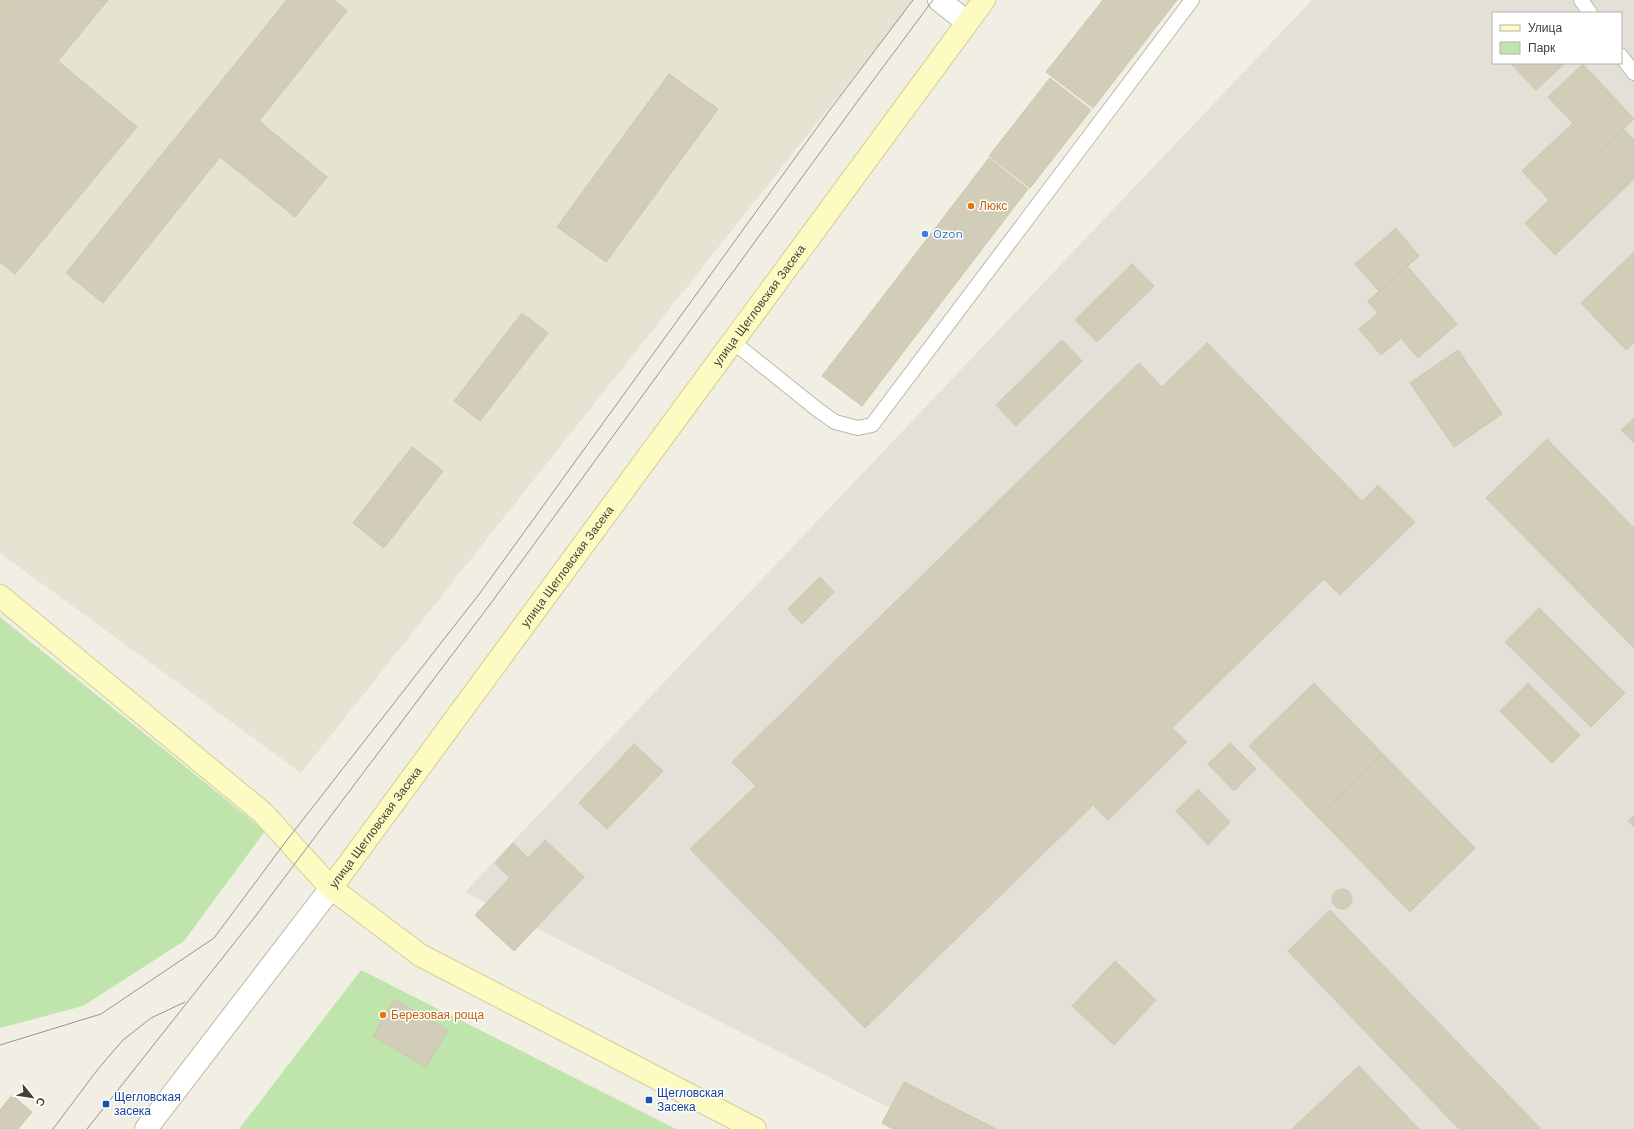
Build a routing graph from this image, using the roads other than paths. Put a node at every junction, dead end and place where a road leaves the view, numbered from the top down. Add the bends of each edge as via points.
1 (939, 0) edge
2 (984, 0) edge
3 (1192, 0) edge
4 (1581, 0) edge
5 (1589, 12) edge
6 (967, 22) junction
7 (1622, 57) edge
8 (1634, 73) edge
9 (732, 341) junction
10 (0, 596) edge
11 (331, 888) junction
12 (146, 1129) edge
13 (756, 1129) edge

1 - 6 street
2 - 6 street, улица Щегловская Засека
3 - 9 lane via 872,425 858,428 836,422
4 - 5 lane
6 - 9 street, улица Щегловская Засека
7 - 8 lane
9 - 11 street, улица Щегловская Засека
10 - 11 street via 263,813
11 - 12 street, улица Щегловская Засека
11 - 13 street via 420,955

